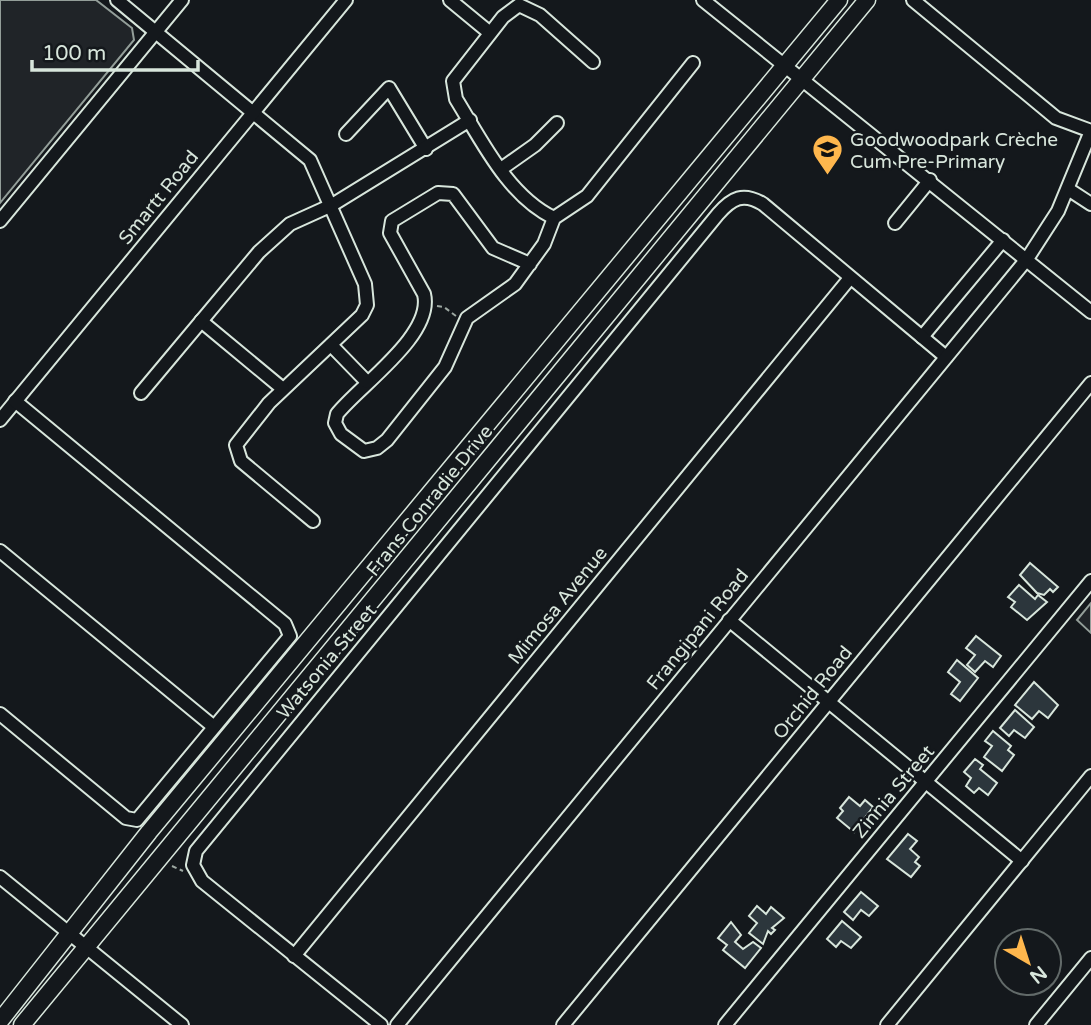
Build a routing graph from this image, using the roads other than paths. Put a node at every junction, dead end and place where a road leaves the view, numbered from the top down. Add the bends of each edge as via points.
1 (117, 0) edge
2 (182, 0) edge
3 (346, 0) edge
4 (450, 0) edge
5 (703, 0) edge
6 (839, 0) edge
7 (867, 0) edge
8 (913, 0) edge
9 (156, 32) junction
10 (490, 33) junction
11 (593, 62) dead end
12 (693, 63) dead end
13 (785, 66) junction
14 (802, 78) junction
15 (253, 111) junction
16 (470, 120) junction
17 (557, 123) dead end
18 (1091, 131) edge
19 (346, 134) dead end
20 (426, 149) junction
21 (501, 169) junction
22 (930, 180) junction
23 (1068, 189) junction
24 (1091, 204) edge
25 (332, 205) junction
26 (554, 218) junction
27 (0, 221) edge
28 (895, 223) dead end
29 (1003, 240) junction
30 (1027, 258) junction
31 (530, 264) junction
32 (850, 278) junction
33 (1091, 312) edge
34 (201, 321) junction
35 (922, 337) junction
36 (331, 345) junction
37 (946, 356) junction
38 (368, 382) junction
39 (1091, 383) edge
40 (283, 389) junction
41 (141, 393) dead end
42 (15, 401) junction
43 (0, 420) edge
44 (313, 521) dead end
45 (0, 551) edge
46 (1091, 581) edge
47 (729, 620) junction
48 (828, 702) junction
49 (0, 714) edge
50 (214, 727) junction
51 (1091, 776) edge
52 (925, 782) junction
53 (1022, 861) junction
54 (0, 877) edge
55 (71, 934) junction
56 (86, 947) junction
57 (294, 956) junction
58 (1091, 958) edge
59 (167, 1020) edge
60 (0, 1021) edge
61 (22, 1025) edge
62 (183, 1025) edge
63 (381, 1025) edge
64 (397, 1025) edge
65 (563, 1025) edge
66 (724, 1025) edge
67 (887, 1025) edge
68 (1036, 1025) edge

1 - 9 street
2 - 9 street
3 - 15 street, Smartt Road
4 - 10 street
5 - 13 street
6 - 13 main road, Frans Conradie Drive
7 - 14 main road, Frans Conradie Drive
8 - 18 street via 1056,118
9 - 15 street
9 - 27 street
10 - 11 street via 513,8 527,6
10 - 16 street via 453,81 456,99
12 - 26 street via 587,196
13 - 14 street
13 - 55 main road, Frans Conradie Drive via 158,821
14 - 22 street
14 - 56 main road, Frans Conradie Drive
15 - 25 street via 310,160
15 - 42 street, Smartt Road
16 - 20 street
16 - 21 street
17 - 21 street
18 - 23 street, Frangipani Road
19 - 20 street via 389,88
20 - 25 street
21 - 26 street via 531,206
22 - 28 street
22 - 29 street
23 - 24 street
23 - 30 street, Frangipani Road via 1054,220
25 - 34 street via 290,224 259,252
25 - 36 street via 368,300 359,319
26 - 31 street
29 - 30 street
29 - 35 street
30 - 33 street
30 - 37 street, Frangipani Road
31 - 38 street via 506,293 466,320 445,367 387,440 365,451 341,434 335,422 341,409
31 - 38 street via 493,248 453,194 438,192 398,216 388,228 425,303 404,348
32 - 35 street
32 - 57 street, Mimosa Avenue
32 - 57 street, Watsonia Street via 748,196 740,196 718,214 201,843 194,868 202,881
34 - 40 street
34 - 41 street
35 - 37 street
36 - 38 street
36 - 40 street
37 - 47 street, Frangipani Road
39 - 48 street, Orchid Road
40 - 44 street via 246,430 236,450 241,461
42 - 43 street, Smartt Road
42 - 50 street via 290,632 288,642
45 - 50 street
46 - 52 street, Zinnia Street
47 - 48 street
47 - 64 street, Frangipani Road
48 - 52 street
48 - 65 street, Orchid Road
49 - 50 street via 134,821 142,818
51 - 53 street
52 - 53 street
52 - 66 street, Zinnia Street
53 - 67 street
54 - 55 street
55 - 56 street
55 - 60 main road, Frans Conradie Drive
56 - 59 street
56 - 61 main road, Frans Conradie Drive
57 - 63 street
58 - 68 street
59 - 62 street

